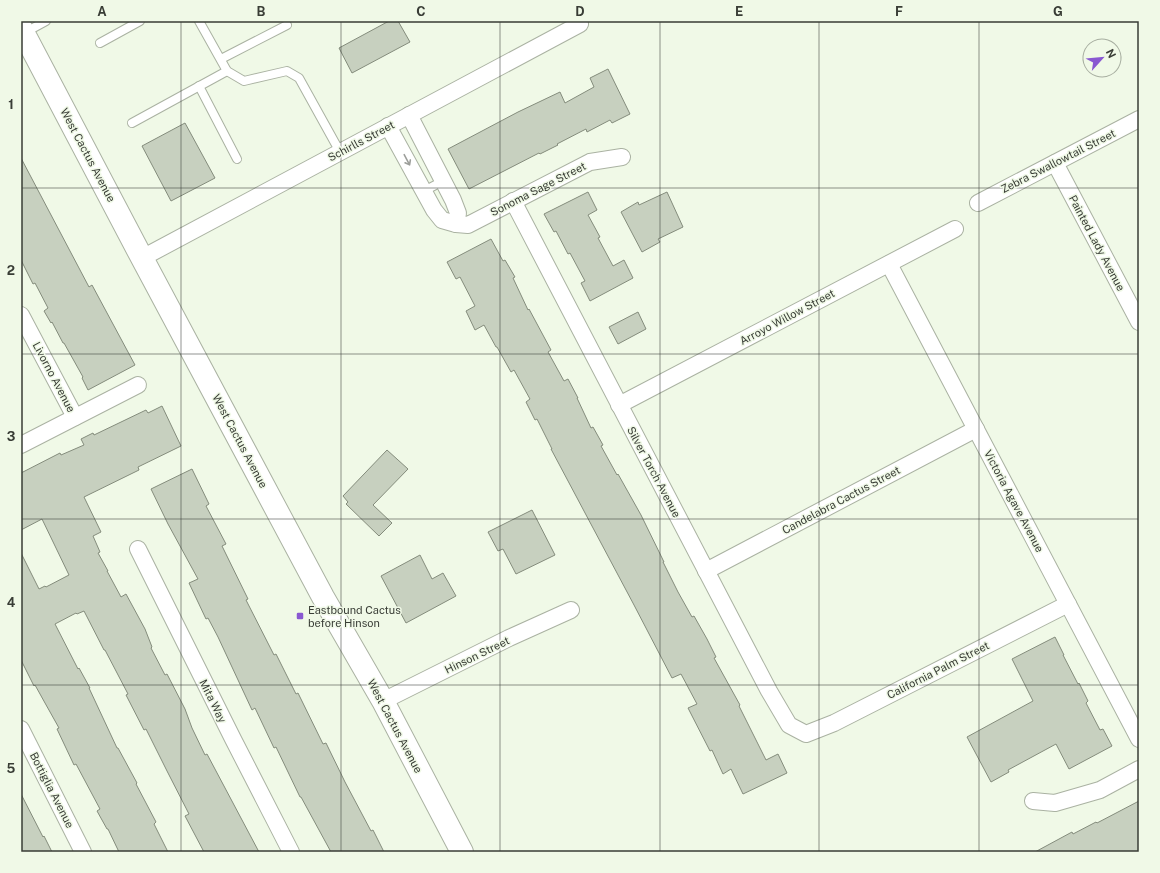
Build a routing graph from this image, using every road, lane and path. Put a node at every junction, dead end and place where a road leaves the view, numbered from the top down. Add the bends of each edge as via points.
1 (46, 21) edge
2 (140, 21) edge
3 (199, 21) edge
4 (579, 23) edge
5 (287, 25) dead end
6 (22, 31) edge
7 (100, 43) dead end
8 (221, 59) junction
9 (227, 71) junction
10 (199, 86) junction
11 (409, 115) junction
12 (1139, 119) edge
13 (132, 123) dead end
14 (388, 126) junction
15 (340, 152) junction
16 (622, 157) dead end
17 (237, 159) dead end
18 (1055, 163) junction
19 (443, 181) junction
20 (424, 191) junction
21 (513, 201) junction
22 (978, 203) dead end
23 (456, 224) junction
24 (955, 229) dead end
25 (142, 258) junction
26 (889, 264) junction
27 (21, 315) edge
28 (1139, 322) edge
29 (138, 385) dead end
30 (619, 405) junction
31 (75, 417) junction
32 (976, 429) junction
33 (21, 445) edge
34 (138, 549) dead end
35 (706, 571) junction
36 (1068, 604) junction
37 (571, 610) dead end
38 (383, 702) junction
39 (21, 729) edge
40 (806, 734) joint
41 (1139, 739) edge
42 (1139, 769) edge
43 (1032, 802) dead end
44 (83, 852) edge
45 (291, 852) edge
46 (462, 852) edge

1 - 6 lane
2 - 7 lane
3 - 8 lane
4 - 11 street, Schirlls Street
5 - 8 lane
6 - 25 main road, West Cactus Avenue
8 - 9 lane
9 - 10 lane
9 - 15 lane via 244,81 287,71 299,78
10 - 13 lane
10 - 17 lane
11 - 14 street, Schirlls Street
11 - 19 street
12 - 18 street, Zebra Swallowtail Street
14 - 15 street, Schirlls Street
14 -> 20 street
15 - 25 street, Schirlls Street
16 - 21 street, Sonoma Sage Street via 590,162
18 - 22 street, Zebra Swallowtail Street
18 - 28 street, Painted Lady Avenue
19 - 20 lane
19 - 23 street via 458,212
20 - 23 street via 442,220
21 - 23 street, Sonoma Sage Street via 468,225
21 - 30 street, Silver Torch Avenue
24 - 26 street, Arroyo Willow Street
25 - 38 main road, West Cactus Avenue via 323,597
26 - 30 street, Arroyo Willow Street
26 - 32 street, Victoria Agave Avenue
27 - 31 street, Livorno Avenue
29 - 31 street
30 - 35 street, Silver Torch Avenue
31 - 33 street
32 - 35 street, Candelabra Cactus Street
32 - 36 street, Victoria Agave Avenue
34 - 45 street, Mita Way
35 - 40 street, Silver Torch Avenue via 789,725
36 - 40 street, California Palm Street via 834,723
36 - 41 street, Victoria Agave Avenue
37 - 38 street, Hinson Street via 509,638
38 - 46 main road, West Cactus Avenue
39 - 44 street, Bottiglia Avenue
42 - 43 street via 1100,790 1055,803

